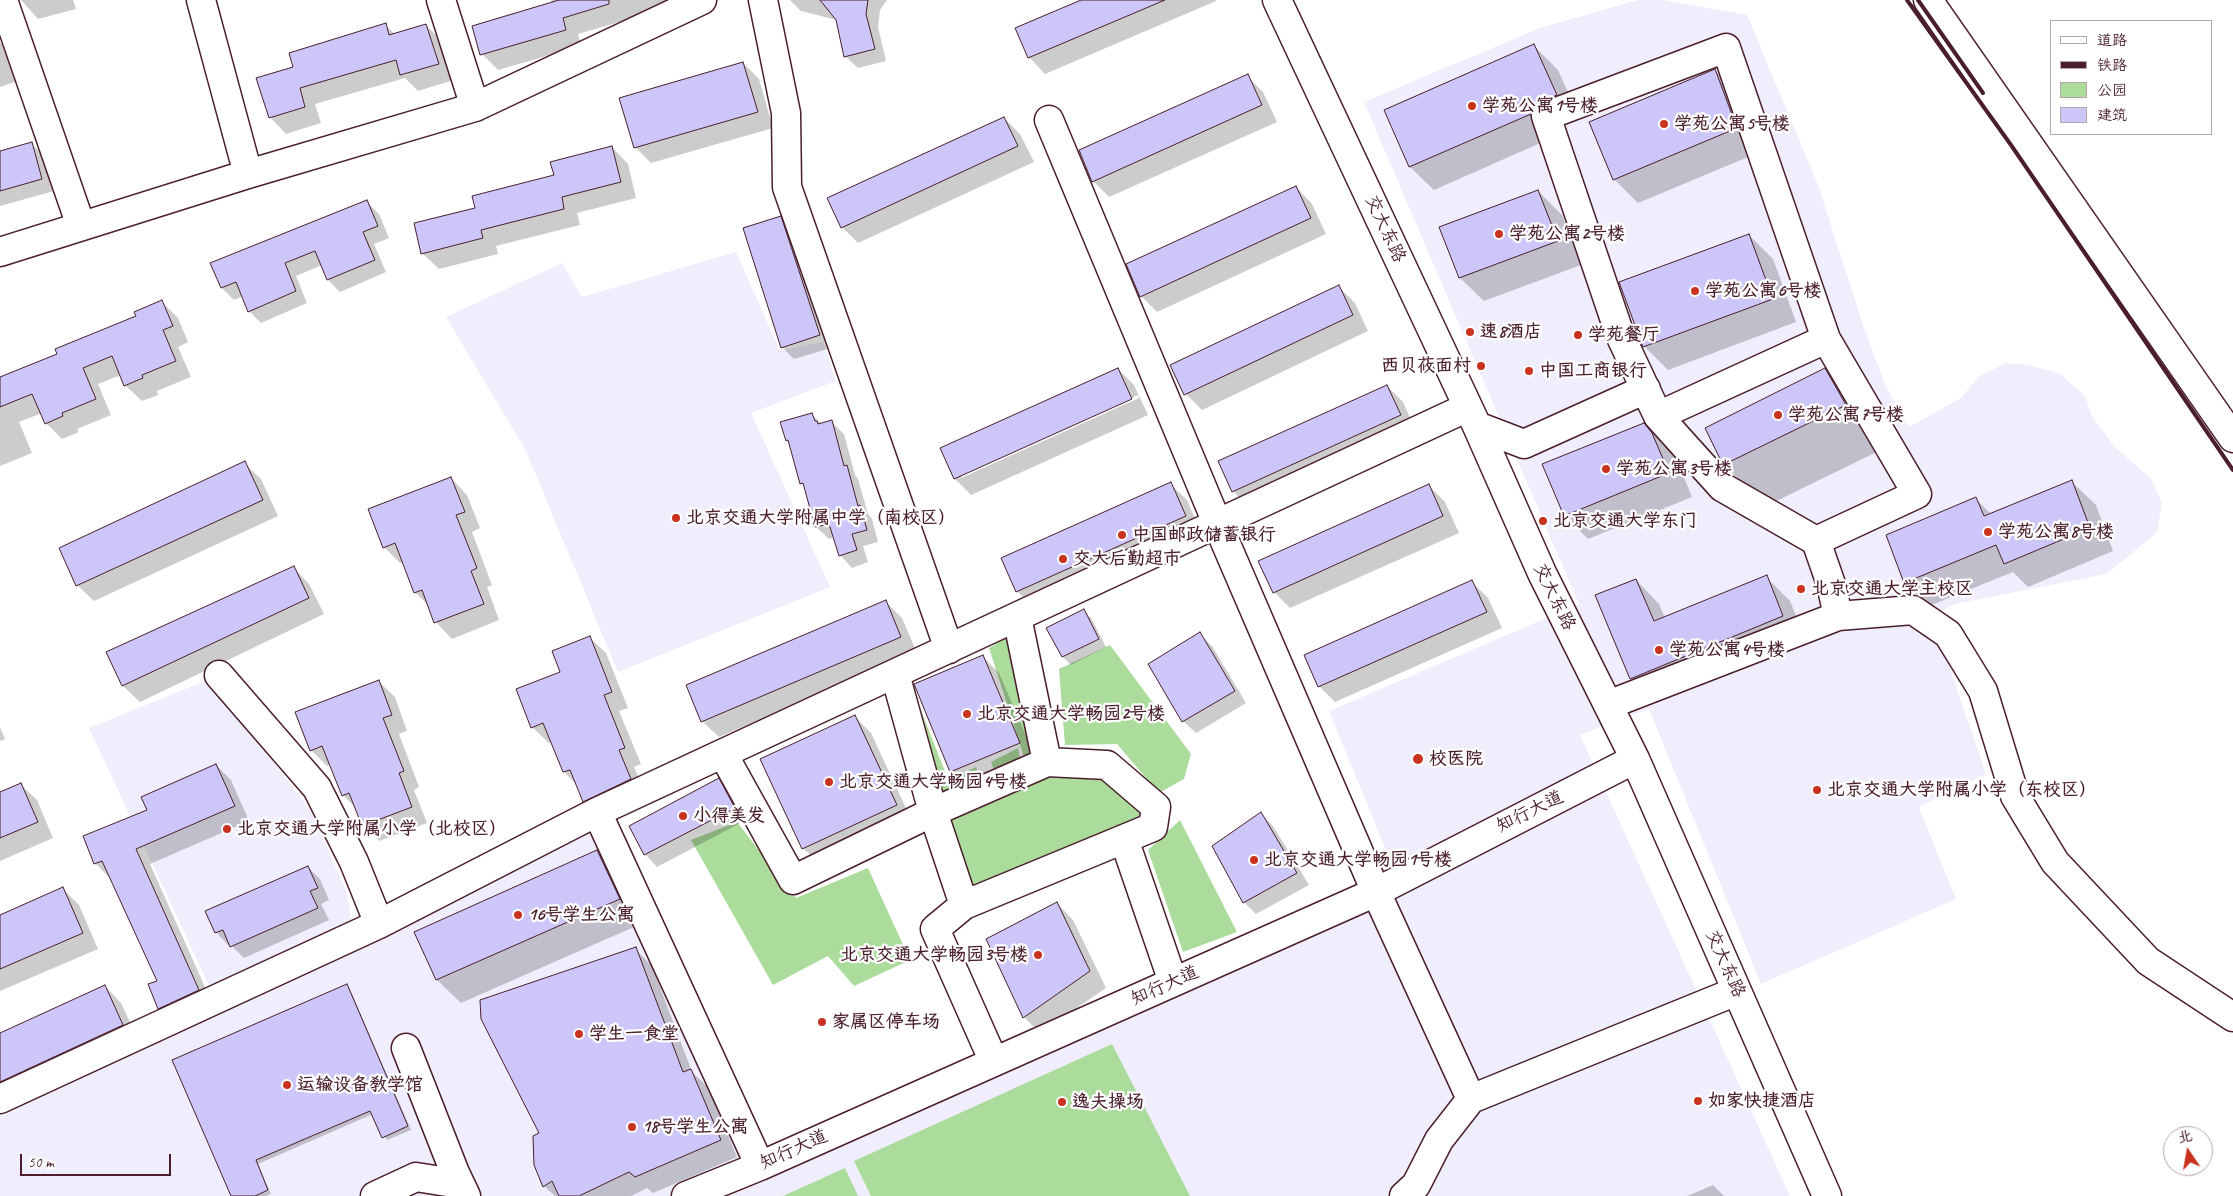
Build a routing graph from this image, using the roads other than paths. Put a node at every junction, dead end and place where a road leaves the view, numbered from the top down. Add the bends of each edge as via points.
1 (4, 0) edge
2 (200, 0) edge
3 (441, 0) edge
4 (702, 0) edge
5 (763, 0) edge
6 (1277, 0) edge
7 (1928, 0) edge
8 (475, 107) junction
9 (1049, 120) dead end
10 (248, 174) junction
11 (81, 226) junction
12 (0, 252) edge
13 (1826, 338) junction
14 (1646, 389) junction
15 (1472, 416) junction
16 (1658, 416) junction
17 (2233, 438) edge
18 (1217, 523) junction
19 (1816, 541) junction
20 (1838, 616) junction
21 (1017, 617) junction
22 (949, 649) junction
23 (895, 674) junction
24 (219, 675) dead end
25 (1608, 705) junction
26 (723, 754) junction
27 (1635, 759) junction
28 (1047, 762) junction
29 (597, 812) junction
30 (933, 812) junction
31 (1124, 839) junction
32 (1376, 892) junction
33 (964, 905) junction
34 (379, 924) junction
35 (1173, 982) junction
36 (1737, 991) junction
37 (2233, 1016) edge
38 (406, 1048) dead end
39 (994, 1062) junction
40 (0, 1099) edge
41 (1471, 1099) junction
42 (760, 1166) junction
43 (463, 1190) edge
44 (375, 1196) edge
45 (686, 1196) edge
46 (1404, 1196) edge
47 (1827, 1196) edge

1 - 11 street
2 - 10 street
3 - 8 street
4 - 8 street
5 - 22 street via 786,113 787,187
6 - 15 street, 交大东路
7 - 17 street
8 - 10 street
9 - 18 street
10 - 11 street
11 - 12 street
13 - 14 street via 1726,48 1546,116 1620,335
13 - 16 street
13 - 19 street via 1917,494
14 - 15 street via 1524,444
14 - 16 street
15 - 18 street
15 - 25 street, 交大东路 via 1542,573
16 - 19 street via 1722,487
18 - 21 street
18 - 32 street
19 - 20 street
20 - 25 street
20 - 37 street via 1913,610 1948,634 1982,692 2015,796 2055,862 2148,961
21 - 22 street
21 - 28 street
22 - 23 street
23 - 26 street
23 - 30 street
24 - 34 street via 317,788 354,862
25 - 27 street, 交大东路
26 - 29 street
26 - 30 street via 793,880
27 - 32 street, 知行大道
27 - 36 street, 交大东路
28 - 30 street
28 - 31 street via 1107,765 1156,807 1153,827
29 - 34 street
29 - 42 street
30 - 33 street
31 - 33 street
31 - 35 street
32 - 35 street, 知行大道
32 - 41 street
33 - 39 street via 935,929
34 - 40 street
35 - 39 street, 知行大道
36 - 41 street
36 - 47 street, 交大东路
38 - 43 street
39 - 42 street, 知行大道
41 - 46 street via 1438,1140 1416,1185
42 - 45 street, 知行大道
43 - 44 street via 416,1177

